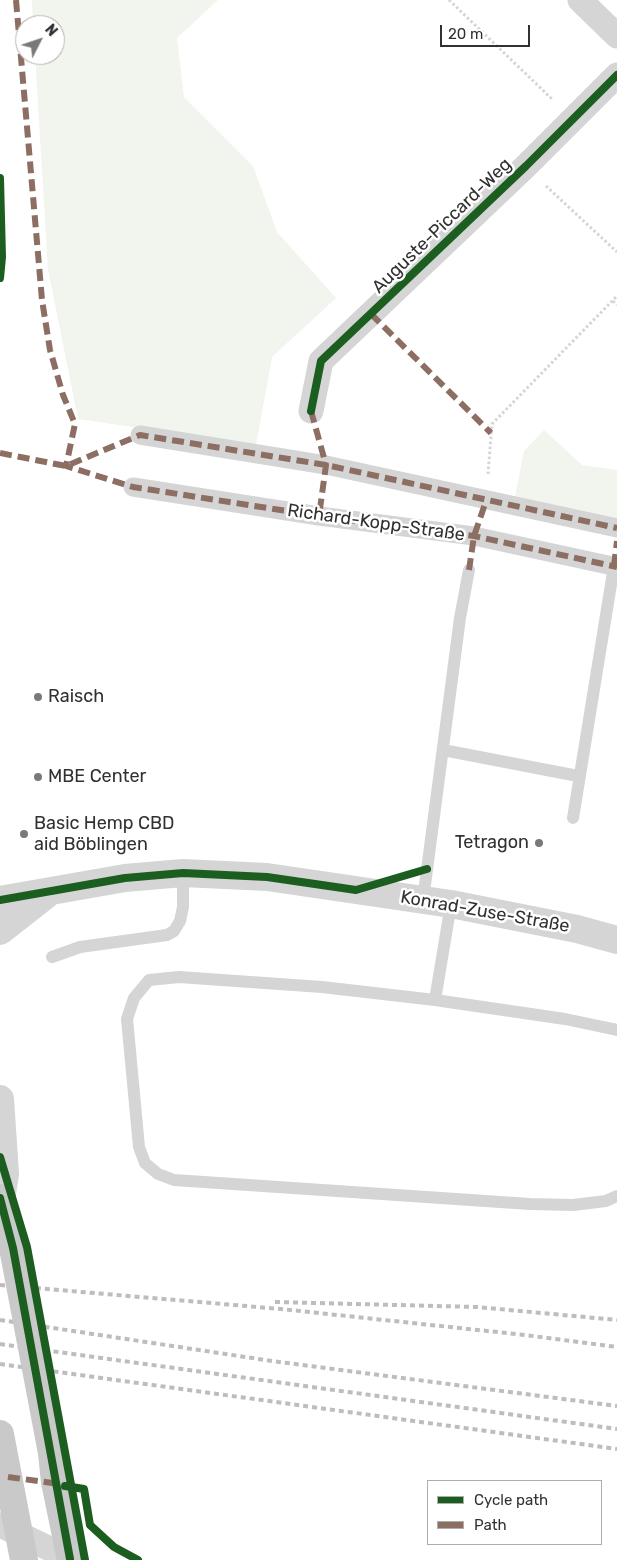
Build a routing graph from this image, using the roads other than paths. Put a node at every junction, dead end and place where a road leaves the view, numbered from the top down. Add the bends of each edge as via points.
1 (580, 0) edge
2 (616, 34) edge
3 (617, 75) edge
4 (311, 411) dead end
5 (140, 435) dead end
6 (133, 487) dead end
7 (617, 528) edge
8 (615, 566) edge
9 (468, 570) dead end
10 (443, 750) junction
11 (578, 776) junction
12 (573, 818) dead end
13 (183, 873) junction
14 (53, 890) junction
15 (0, 900) edge
16 (423, 900) junction
17 (451, 904) junction
18 (0, 931) edge
19 (617, 940) edge
20 (52, 957) dead end
21 (435, 1000) junction
22 (617, 1030) edge
23 (0, 1099) edge
24 (617, 1196) edge
25 (0, 1199) edge
26 (1, 1439) edge
27 (9, 1529) edge
28 (24, 1560) edge
29 (29, 1560) edge
30 (71, 1560) edge

1 - 2 street
3 - 4 street, Auguste-Piccard-Weg via 321,361
5 - 7 street via 326,465
6 - 8 street, Richard-Kopp-Straße via 474,536
8 - 11 lane
9 - 10 lane
10 - 11 lane
10 - 16 lane
11 - 12 lane
13 - 14 street, Konrad-Zuse-Straße via 125,878
13 - 16 street, Konrad-Zuse-Straße via 267,877
13 - 20 lane via 183,907 174,931 167,935 80,947
14 - 15 street, Konrad-Zuse-Straße
14 - 18 street, Konrad-Zuse-Straße
16 - 17 street, Konrad-Zuse-Straße
17 - 19 street, Konrad-Zuse-Straße via 577,928
17 - 21 lane
21 - 22 lane
21 - 24 lane via 322,987 179,977 149,980 134,998 127,1020 139,1147 145,1163 158,1174 174,1180 530,1204 573,1205 606,1201
23 - 25 street via 5,1174
25 - 30 main road, bridge via 13,1248
26 - 27 main road
27 - 28 main road
27 - 29 street
27 - 30 street

